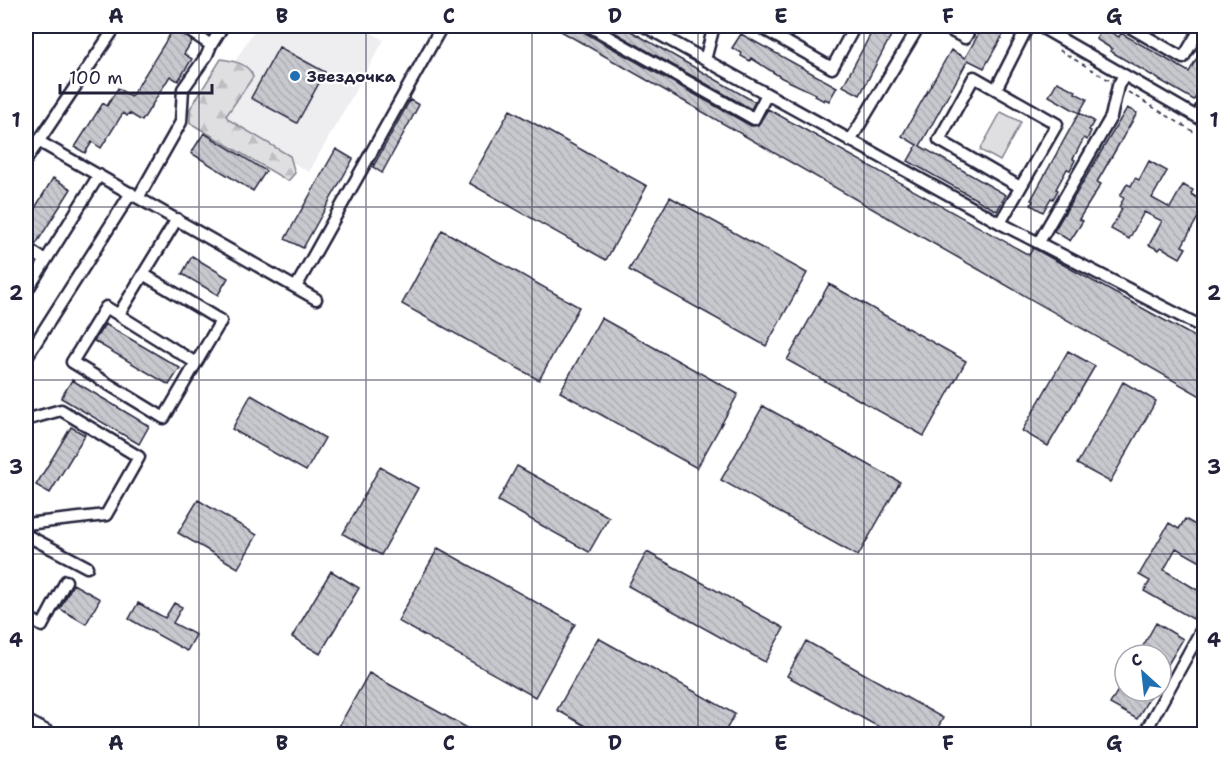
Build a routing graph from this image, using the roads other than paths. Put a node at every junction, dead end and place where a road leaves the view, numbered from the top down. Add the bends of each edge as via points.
1 (116, 26) edge
2 (182, 26) edge
3 (223, 26) edge
4 (442, 26) edge
5 (589, 26) edge
6 (644, 26) edge
7 (714, 26) edge
8 (761, 26) edge
9 (855, 26) edge
10 (919, 26) edge
11 (942, 26) edge
12 (972, 26) edge
13 (1028, 26) edge
14 (1043, 26) edge
15 (1128, 26) edge
16 (1202, 26) edge
17 (211, 45) junction
18 (705, 60) junction
19 (1124, 75) junction
20 (996, 89) junction
21 (767, 94) junction
22 (1204, 103) edge
23 (1201, 119) edge
24 (38, 141) junction
25 (850, 141) junction
26 (26, 160) edge
27 (99, 175) junction
28 (1020, 187) junction
29 (135, 196) junction
30 (177, 219) junction
31 (1000, 223) junction
32 (1039, 242) junction
33 (26, 248) edge
34 (45, 260) junction
35 (143, 274) junction
36 (296, 287) junction
37 (26, 292) edge
38 (316, 299) dead end
39 (118, 314) junction
40 (1204, 328) edge
41 (26, 358) edge
42 (196, 363) junction
43 (26, 416) edge
44 (26, 524) edge
45 (26, 535) edge
46 (87, 567) dead end
47 (66, 581) dead end
48 (26, 616) edge
49 (1204, 625) edge
50 (26, 720) edge
51 (52, 735) edge
52 (1144, 735) edge

1 - 24 street
2 - 17 street
3 - 17 street
4 - 36 street
5 - 21 street via 754,119
6 - 18 street
7 - 18 street
8 - 9 street via 832,68
10 - 25 street
11 - 12 street via 965,38
13 - 20 street
14 - 19 street
15 - 16 street via 1183,58
17 - 29 street via 183,89 181,122
18 - 21 street
19 - 23 street
19 - 32 street via 1111,117
20 - 28 street via 1057,124
20 - 28 street via 974,77 939,140
21 - 25 street
22 - 23 street
24 - 26 street
24 - 27 street
25 - 31 street
27 - 29 street
27 - 34 street
28 - 31 street
29 - 30 street
29 - 41 street
30 - 35 street
30 - 36 street
31 - 32 street
32 - 40 street
33 - 34 street
34 - 37 street
35 - 39 street
35 - 42 street via 221,321
36 - 38 street
39 - 42 street
39 - 42 street via 106,307 72,362 164,418
43 - 44 street via 29,419 61,410 139,458 106,515
45 - 46 street
47 - 48 street via 42,626
49 - 52 street
50 - 51 street

